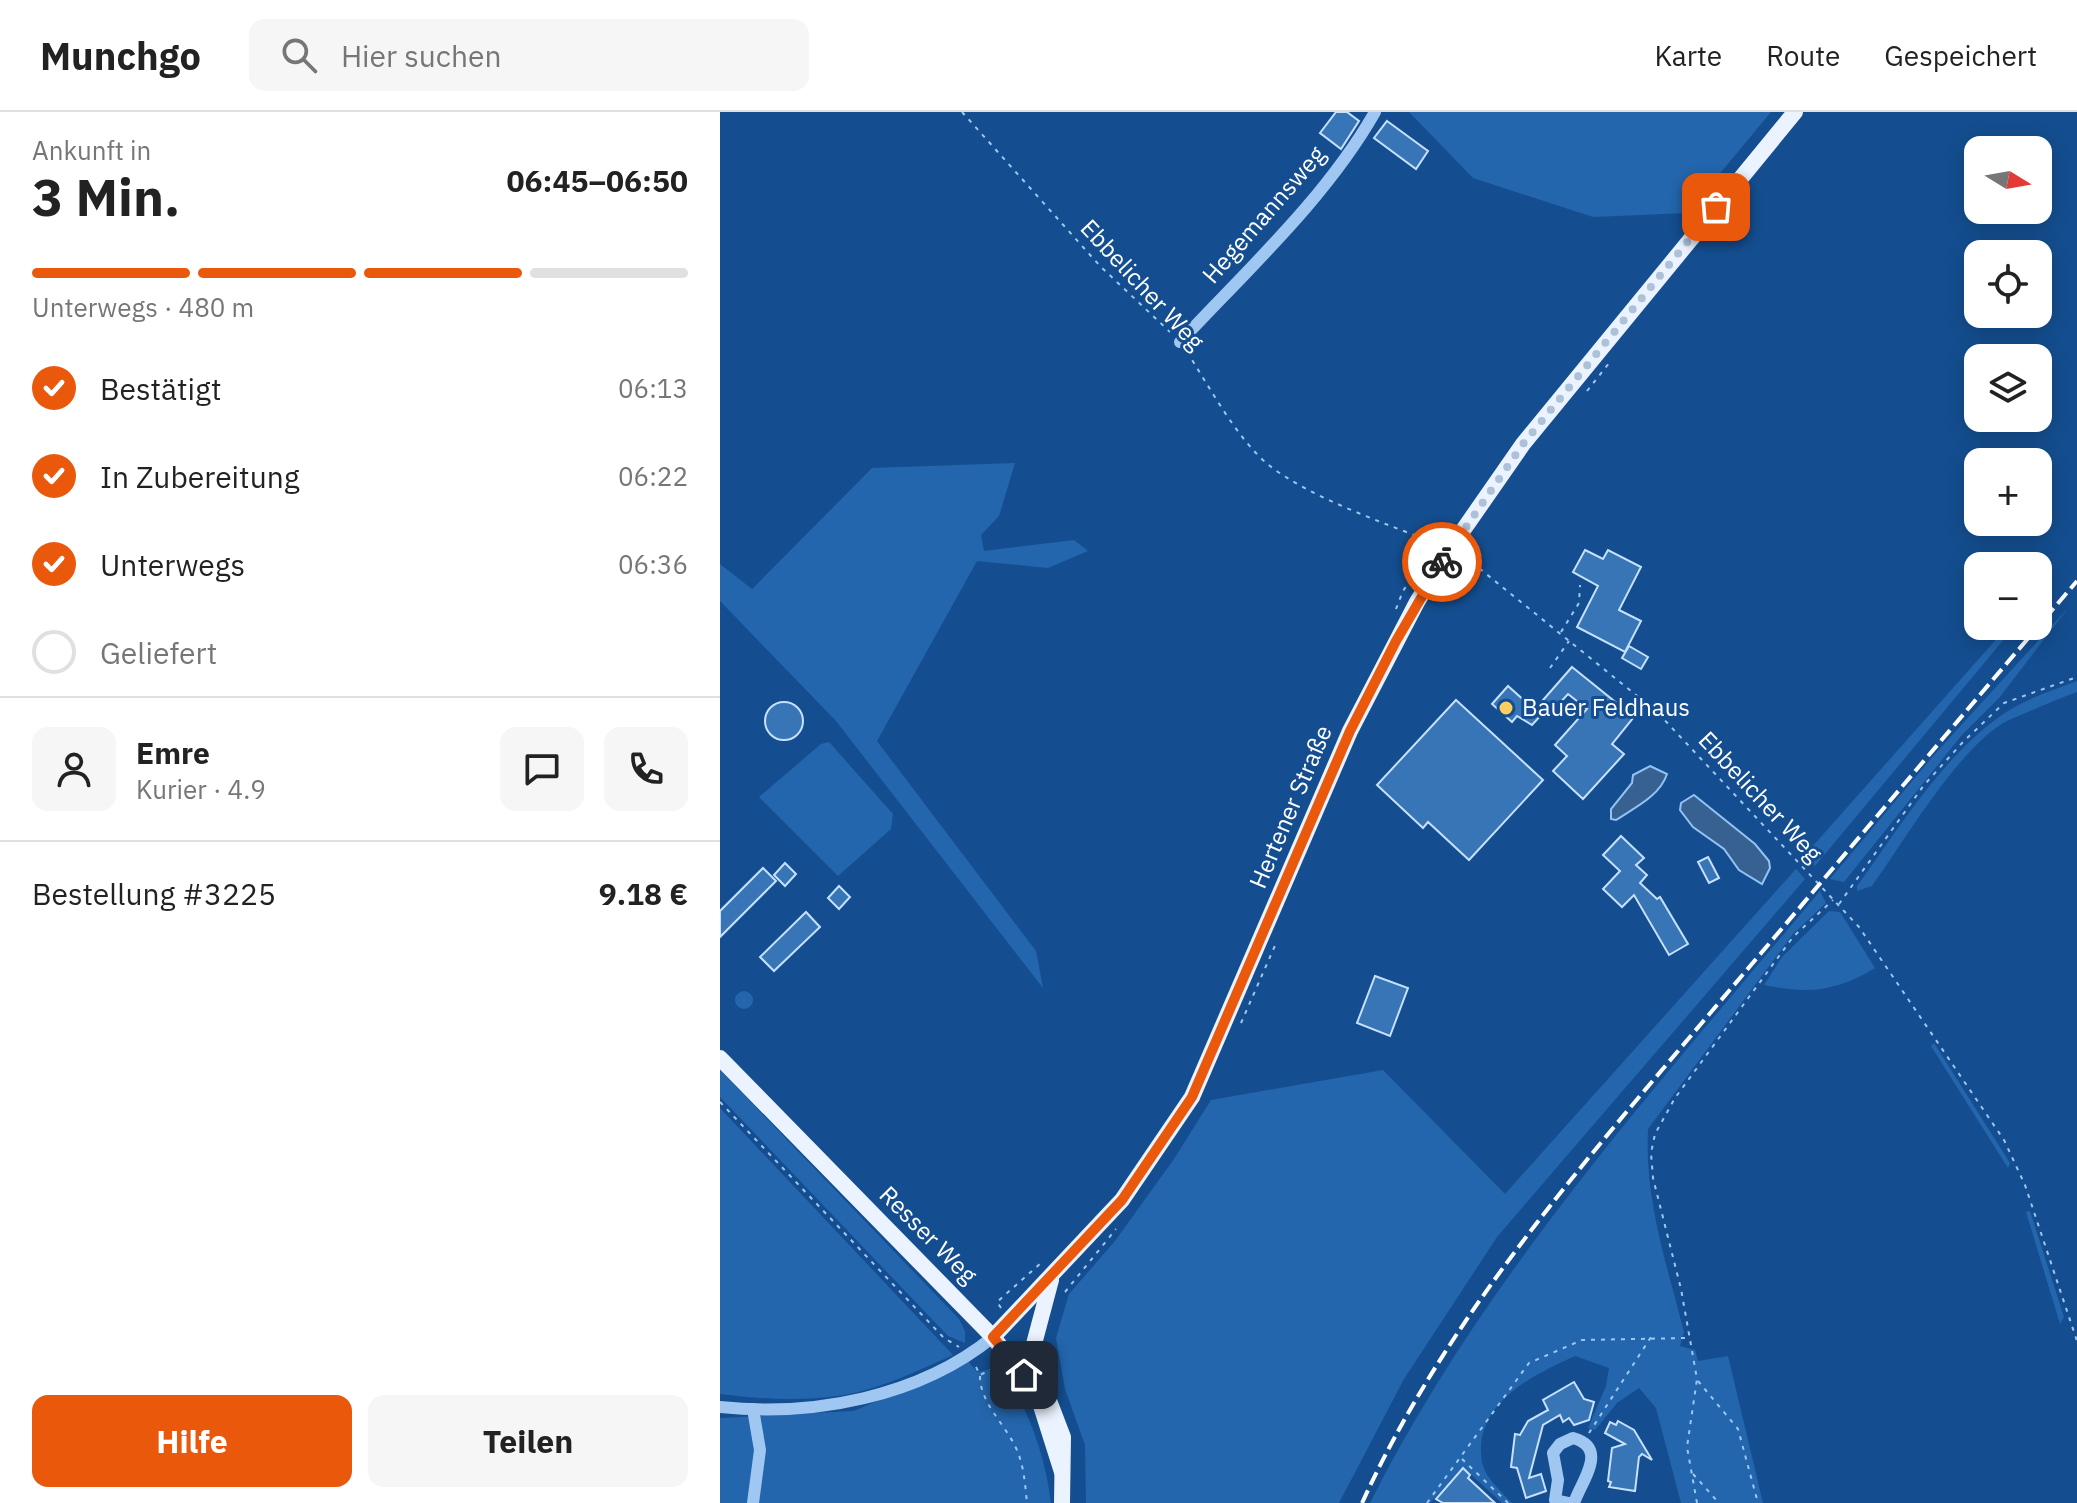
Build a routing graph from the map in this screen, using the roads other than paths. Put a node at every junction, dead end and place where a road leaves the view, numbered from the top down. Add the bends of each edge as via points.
1 (1375, 112) edge
2 (1795, 112) edge
3 (1180, 342) road end
4 (720, 1058) edge
5 (1052, 1274) junction
6 (993, 1337) junction
7 (720, 1407) edge
8 (753, 1409) junction
9 (1062, 1472) junction
10 (1552, 1502) edge
11 (753, 1503) edge
12 (1062, 1503) edge
13 (1571, 1503) edge

1 - 3 street, Hegemannsweg via 1293,219
2 - 5 main road, Hertener Straße via 1523,444 1450,549 1350,731 1192,1097 1122,1200
4 - 6 main road, Resser Weg
5 - 6 main road, Hertener Straße
5 - 9 main road, Resser Weg via 1034,1344 1040,1377 1063,1437
6 - 8 street via 968,1357 900,1387 838,1404
6 - 9 main road, Resser Weg via 1037,1393
7 - 8 street
8 - 11 street via 760,1450
9 - 12 main road, Resser Weg
10 - 13 street
10 - 13 street via 1558,1480 1553,1453 1573,1438 1591,1449 1592,1466

